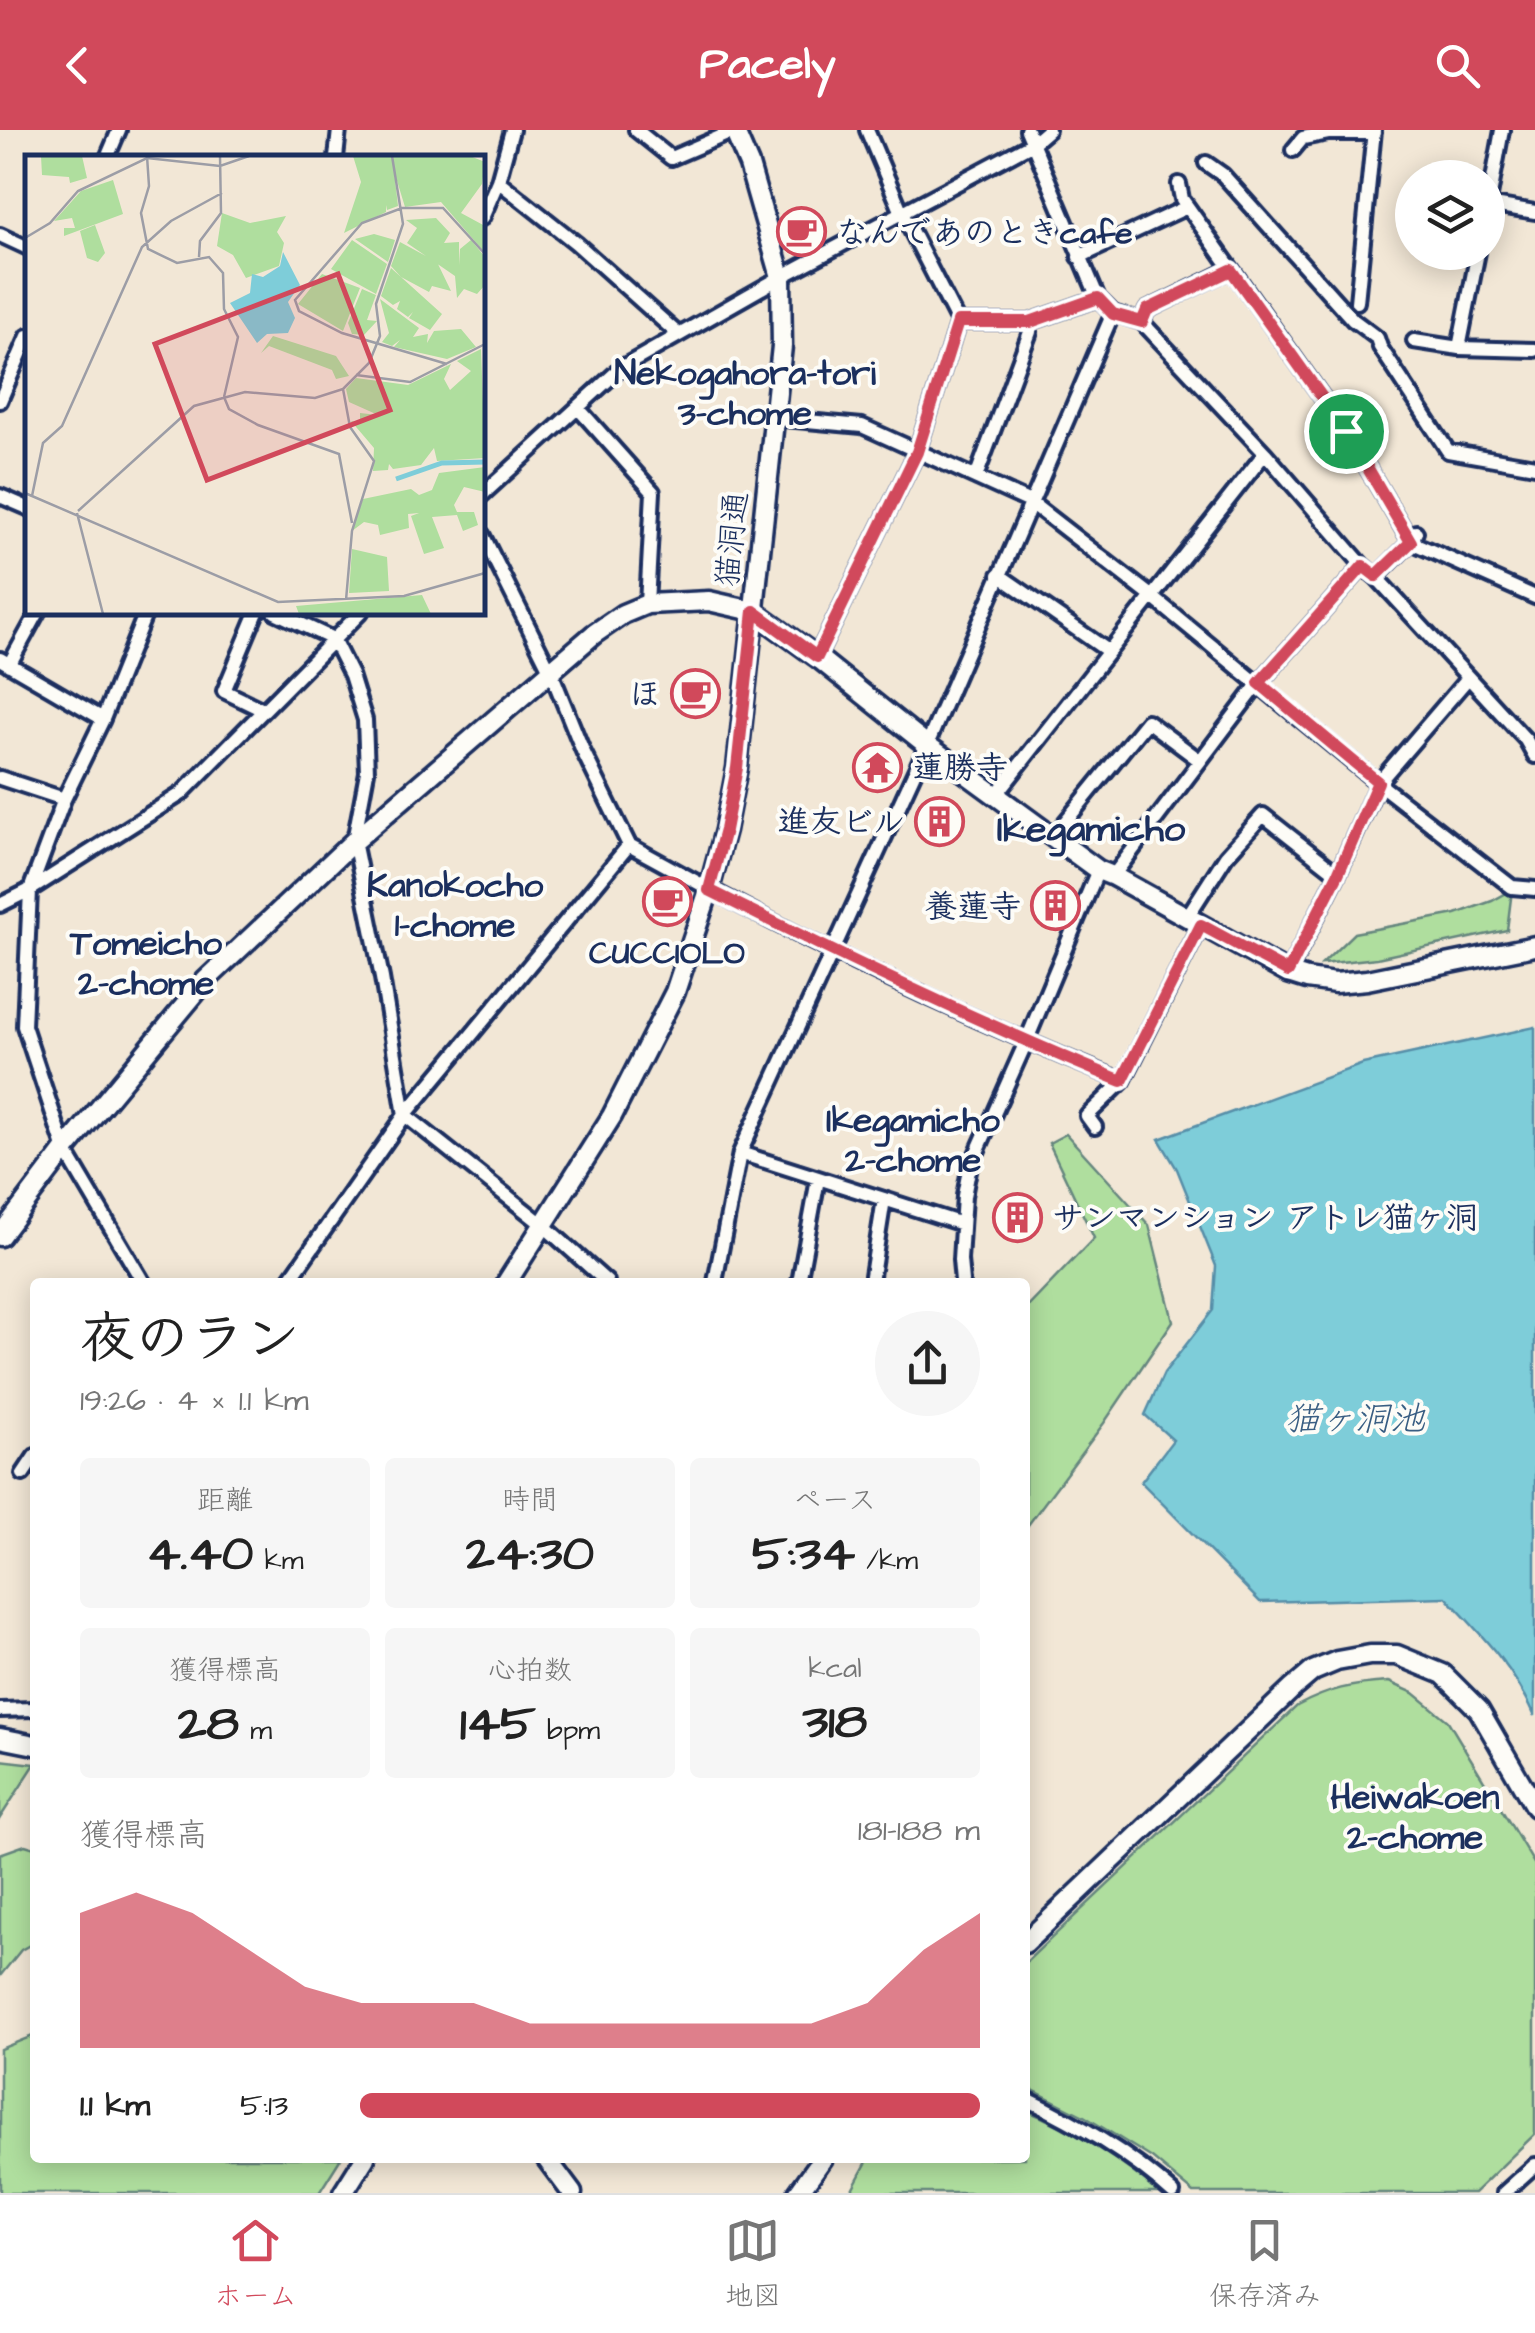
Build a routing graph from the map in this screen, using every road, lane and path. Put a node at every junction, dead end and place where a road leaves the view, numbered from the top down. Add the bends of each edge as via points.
1 (119, 130) edge
2 (339, 130) edge
3 (512, 130) edge
4 (636, 130) edge
5 (734, 130) edge
6 (867, 130) edge
7 (1048, 130) edge
8 (1502, 130) edge
9 (1374, 131) edge
10 (1030, 136) edge
11 (1293, 150) dead end
12 (108, 155) edge
13 (336, 155) edge
14 (1496, 160) edge
15 (1206, 162) dead end
16 (498, 180) junction
17 (1179, 184) dead end
18 (1187, 206) junction
19 (1505, 208) edge
20 (485, 211) edge
21 (1535, 212) edge
22 (902, 213) junction
23 (0, 235) edge
24 (25, 247) edge
25 (1079, 257) junction
26 (1231, 270) junction
27 (1474, 270) edge
28 (781, 276) junction
29 (1098, 298) junction
30 (1357, 302) dead end
31 (1113, 314) junction
32 (958, 322) junction
33 (1030, 322) junction
34 (1142, 322) junction
35 (679, 334) junction
36 (1414, 342) dead end
37 (25, 343) edge
38 (1459, 348) junction
39 (1535, 350) edge
40 (0, 402) edge
41 (578, 408) junction
42 (774, 418) junction
43 (917, 452) junction
44 (1265, 454) junction
45 (1535, 466) edge
46 (976, 478) junction
47 (485, 493) edge
48 (0, 496) edge
49 (1030, 502) junction
50 (25, 507) edge
51 (1414, 537) junction
52 (485, 540) edge
53 (1363, 566) junction
54 (999, 575) junction
55 (1376, 576) junction
56 (1151, 596) junction
57 (1535, 598) edge
58 (647, 604) junction
59 (754, 611) junction
60 (36, 615) edge
61 (145, 615) edge
62 (256, 615) edge
63 (281, 615) edge
64 (358, 615) edge
65 (333, 639) junction
66 (1108, 651) junction
67 (817, 657) junction
68 (4, 662) edge
69 (551, 672) junction
70 (1468, 678) junction
71 (1259, 683) junction
72 (263, 710) junction
73 (102, 720) junction
74 (927, 745) junction
75 (1535, 756) edge
76 (1199, 760) junction
77 (0, 778) edge
78 (1378, 782) junction
79 (996, 795) junction
80 (64, 799) junction
81 (1053, 838) junction
82 (354, 841) junction
83 (629, 845) junction
84 (1105, 873) junction
85 (1338, 874) junction
86 (1535, 889) edge
87 (30, 890) junction
88 (709, 890) junction
89 (0, 904) edge
90 (1194, 921) junction
91 (1535, 946) edge
92 (831, 951) junction
93 (1288, 972) junction
94 (1026, 1042) junction
95 (1122, 1081) junction
96 (405, 1115) junction
97 (1095, 1126) dead end
98 (64, 1150) junction
99 (740, 1154) junction
100 (818, 1179) junction
101 (884, 1199) junction
102 (542, 1224) junction
103 (962, 1224) junction
104 (0, 1236) edge
105 (141, 1278) edge
106 (291, 1278) edge
107 (508, 1278) edge
108 (603, 1278) edge
109 (716, 1278) edge
110 (800, 1278) edge
111 (872, 1278) edge
112 (962, 1278) edge
113 (30, 1464) edge
114 (23, 1474) dead end
115 (30, 1709) edge
116 (0, 1710) edge
117 (0, 1738) edge
118 (30, 1744) edge
119 (1535, 1808) edge
120 (1030, 1937) edge
121 (1030, 2100) edge
122 (362, 2163) edge
123 (550, 2163) edge
124 (819, 2163) edge
125 (1535, 2164) edge
126 (342, 2193) edge
127 (572, 2193) edge
128 (798, 2193) edge
129 (1173, 2193) edge
130 (1504, 2193) edge

1 - 12 street
2 - 13 street
3 - 16 street
4 - 5 street via 671,158
5 - 28 street, 猫洞通
6 - 22 street
7 - 10 street
8 - 14 street
9 - 11 street via 1303,138
9 - 30 street
10 - 22 street
10 - 25 street
15 - 45 street via 1377,338 1448,451
16 - 20 street
16 - 35 street
17 - 18 street
18 - 25 street
18 - 26 street
19 - 21 street
22 - 28 street
22 - 32 street
23 - 24 street
25 - 29 street
26 - 34 street via 1147,310
26 - 51 street
27 - 38 street
28 - 35 street
28 - 42 street, 猫洞通
29 - 31 street
29 - 33 street
31 - 34 street
31 - 49 street
32 - 33 street
32 - 43 street
33 - 46 street
34 - 44 street
35 - 41 street via 621,368
36 - 38 street
37 - 40 street
38 - 39 street
41 - 47 street
41 - 58 street via 654,492
42 - 43 street via 862,426
42 - 59 street, 猫洞通
43 - 46 street
43 - 67 street
44 - 53 street
44 - 56 street
46 - 49 street
48 - 50 street
49 - 54 street
49 - 56 street
51 - 55 street
51 - 57 street
52 - 69 street
53 - 55 street
53 - 71 street
54 - 66 street
54 - 74 street
55 - 70 street
56 - 66 street
56 - 71 street
58 - 59 street via 709,601
58 - 69 street via 594,634
59 - 67 street, 猫洞通
59 - 88 street via 737,768
60 - 68 street
61 - 73 street
62 - 72 street via 224,691
63 - 65 street
64 - 65 street
65 - 72 street
65 - 82 street via 365,720 367,772
66 - 79 street
67 - 74 street, 猫洞通
68 - 73 street
69 - 82 street
69 - 83 street
70 - 75 street
70 - 78 street
71 - 76 street
71 - 78 street
72 - 87 street via 181,794
73 - 80 street
74 - 79 street, 猫洞通
74 - 92 street
76 - 81 street via 1148,721
76 - 84 street
77 - 80 street
78 - 85 street
78 - 86 street via 1512,887
79 - 81 street, 猫洞通
80 - 87 street
81 - 84 street, 猫洞通
82 - 96 street
82 - 98 street via 206,980
83 - 88 street
83 - 96 street
84 - 90 street, 猫洞通
84 - 94 street
85 - 90 street via 1263,815 1226,856
85 - 93 street
87 - 89 street
87 - 98 street via 24,1026
88 - 92 street
88 - 102 street via 675,992 612,1116
90 - 93 street, 猫洞通
90 - 95 street
91 - 93 street, 猫洞通 via 1336,984
92 - 94 street
92 - 99 street
94 - 95 street
94 - 103 street via 969,1170
95 - 97 street via 1087,1116
96 - 102 street
96 - 106 street
98 - 104 street
98 - 105 street
99 - 100 street
99 - 109 street
100 - 101 street
100 - 110 street
101 - 103 street
101 - 111 street
102 - 107 street
102 - 108 street
103 - 112 street
113 - 114 street
115 - 116 street
117 - 118 street
119 - 120 street via 1479,1710 1443,1674 1397,1655 1337,1661 1294,1688
121 - 129 street via 1080,2125
122 - 126 street
123 - 127 street
124 - 128 street
125 - 130 street

